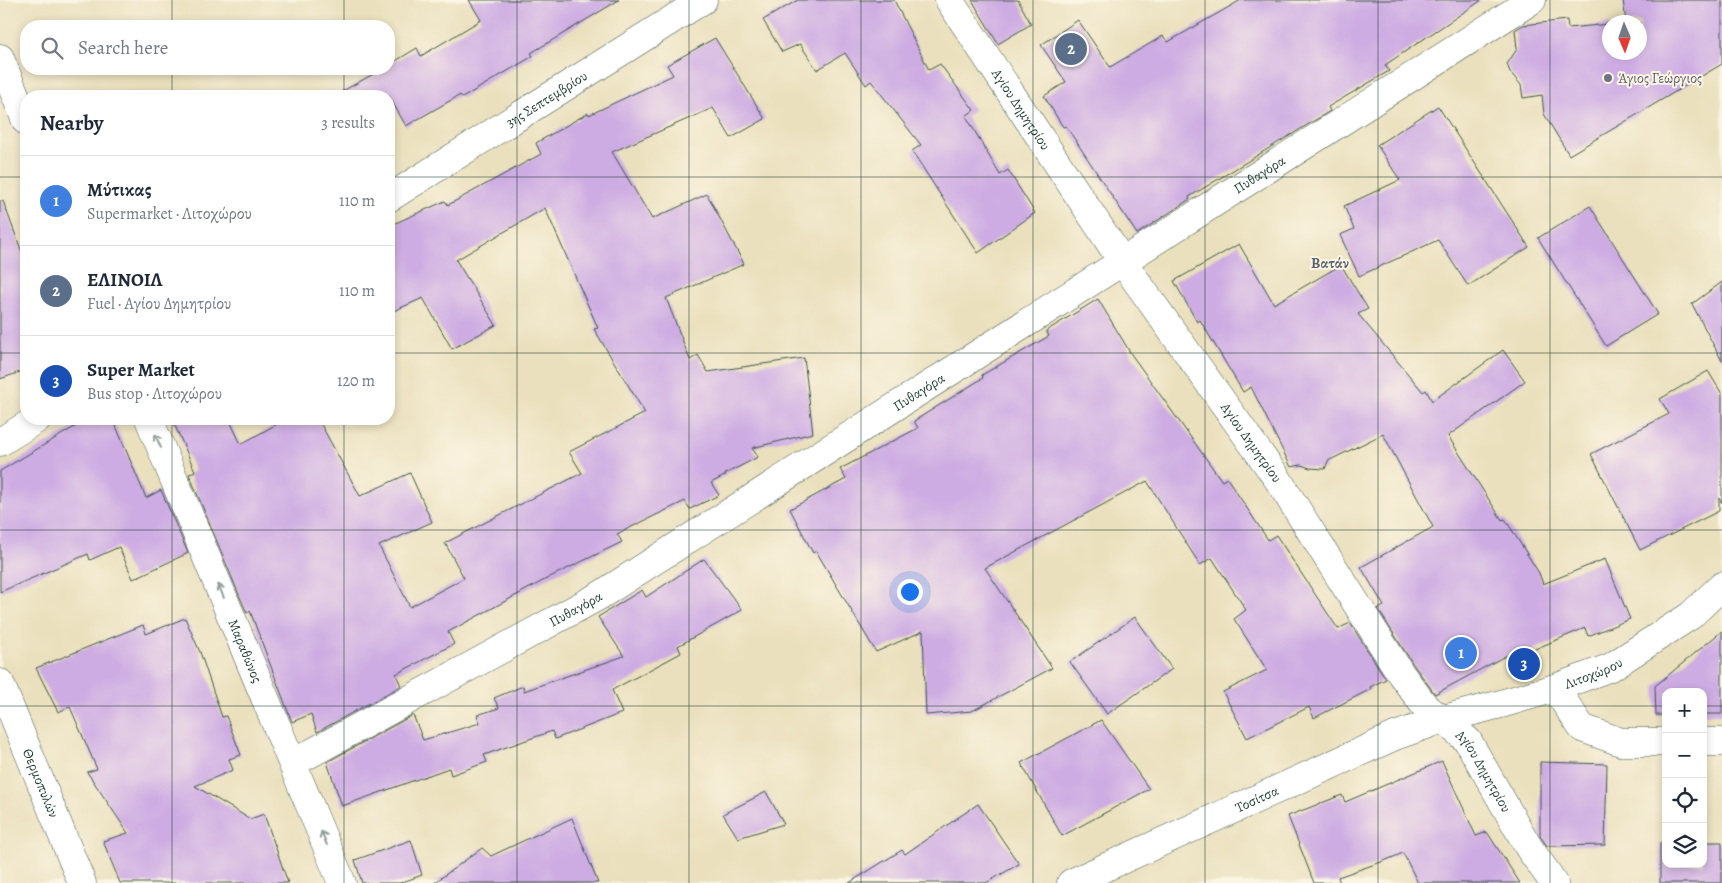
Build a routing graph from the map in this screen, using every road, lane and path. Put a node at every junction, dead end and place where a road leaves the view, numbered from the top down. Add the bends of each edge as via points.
1 (703, 0) edge
2 (949, 0) edge
3 (1532, 0) edge
4 (3, 71) edge
5 (20, 108) edge
6 (395, 194) edge
7 (1122, 261) junction
8 (27, 425) edge
9 (152, 425) edge
10 (0, 442) edge
11 (1722, 586) edge
12 (0, 683) edge
13 (1555, 688) junction
14 (1443, 719) junction
15 (1662, 742) edge
16 (1707, 742) edge
17 (1722, 742) edge
18 (293, 764) junction
19 (82, 883) edge
20 (342, 883) edge
21 (1071, 883) edge
22 (1554, 883) edge

1 - 6 street, 3ης Σεπτεμβρίου
2 - 7 street, Αγίου Δημητρίου
3 - 7 street, Πυθαγόρα
4 - 5 street
7 - 14 street, Αγίου Δημητρίου via 1277,478 1401,674 1427,709
7 - 18 street, Πυθαγόρα via 599,596
8 - 10 street
18 -> 9 street, Μαραθώνος
11 - 13 street, Λιτοχώρου via 1690,616 1611,667
12 - 19 street, Θερμοπυλών
13 - 14 street, Λιτοχώρου
13 - 15 street via 1582,728 1621,742
14 - 21 street, Τοσίτσα via 1395,736
14 - 22 street, Αγίου Δημητρίου via 1468,741 1529,848
16 - 17 street
20 -> 18 street, Μαραθώνος

